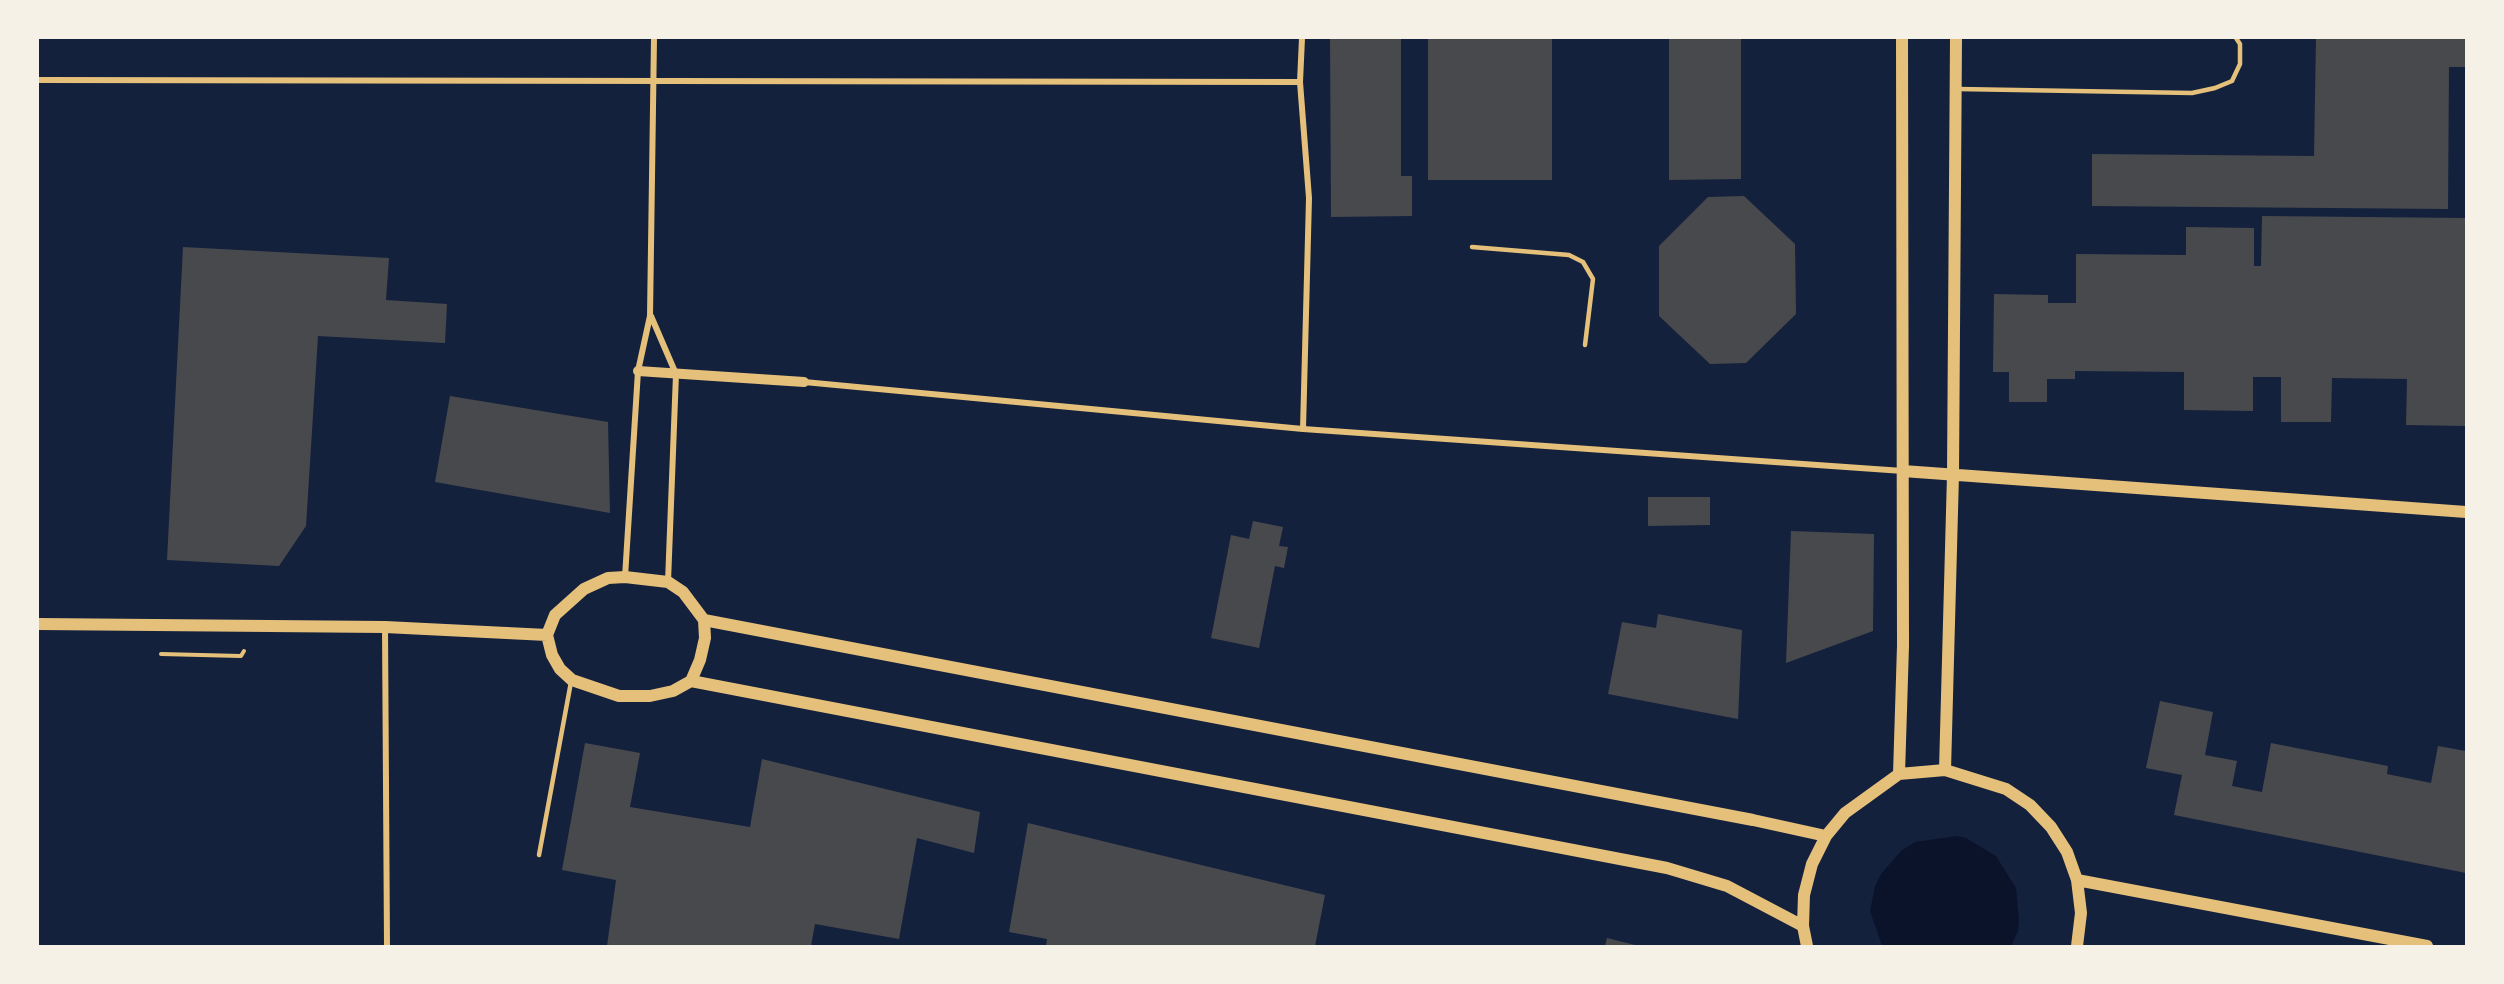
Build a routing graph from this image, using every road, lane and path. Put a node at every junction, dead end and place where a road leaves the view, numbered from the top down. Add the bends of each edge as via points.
1 (654, 38) edge
2 (1302, 38) edge
3 (1902, 38) edge
4 (1956, 38) edge
5 (2235, 38) edge
6 (38, 80) edge
7 (655, 80) junction
8 (1300, 82) junction
9 (1955, 89) junction
10 (1472, 247) dead end
11 (651, 316) junction
12 (1584, 345) dead end
13 (638, 370) junction
14 (676, 374) junction
15 (804, 382) joint
16 (1303, 429) junction
17 (1904, 471) junction
18 (1953, 475) junction
19 (2466, 512) edge
20 (625, 577) junction
21 (668, 582) junction
22 (704, 620) junction
23 (38, 624) edge
24 (386, 627) junction
25 (547, 635) junction
26 (572, 680) junction
27 (691, 681) junction
28 (1945, 770) junction
29 (1899, 774) junction
30 (1826, 836) junction
31 (539, 855) dead end
32 (2077, 880) junction
33 (1803, 926) junction
34 (387, 946) edge
35 (1807, 946) edge
36 (2077, 946) edge
37 (2427, 946) edge

1 - 7 street
2 - 8 street
3 - 17 main road
4 - 9 main road
5 - 9 lane via 2240,44 2241,64 2232,81 2192,93
6 - 7 street
7 - 8 street
7 - 11 street
8 - 16 street via 1309,198
9 - 18 main road
10 - 12 lane via 1569,255 1583,262 1593,279
11 - 13 street
11 - 14 street
13 - 14 street
13 - 20 street
14 - 15 street
14 - 21 street
15 - 16 street
16 - 17 street
17 - 18 main road
17 - 29 main road
18 - 19 main road
18 - 28 main road
20 - 21 main road
20 - 25 main road via 608,578 584,589 555,615
21 - 22 main road via 683,592
22 - 27 main road via 705,638
22 - 30 main road
23 - 24 main road
24 - 25 main road
24 - 34 street
25 - 26 main road via 552,655
26 - 27 main road via 619,696 650,696 674,691
26 - 31 lane
27 - 33 main road via 1667,868 1726,886
28 - 29 main road
28 - 32 main road via 2006,789 2030,805 2067,852
29 - 30 main road via 1845,813
30 - 33 main road via 1812,864 1804,895
32 - 36 main road via 2081,913
32 - 37 main road
33 - 35 main road

